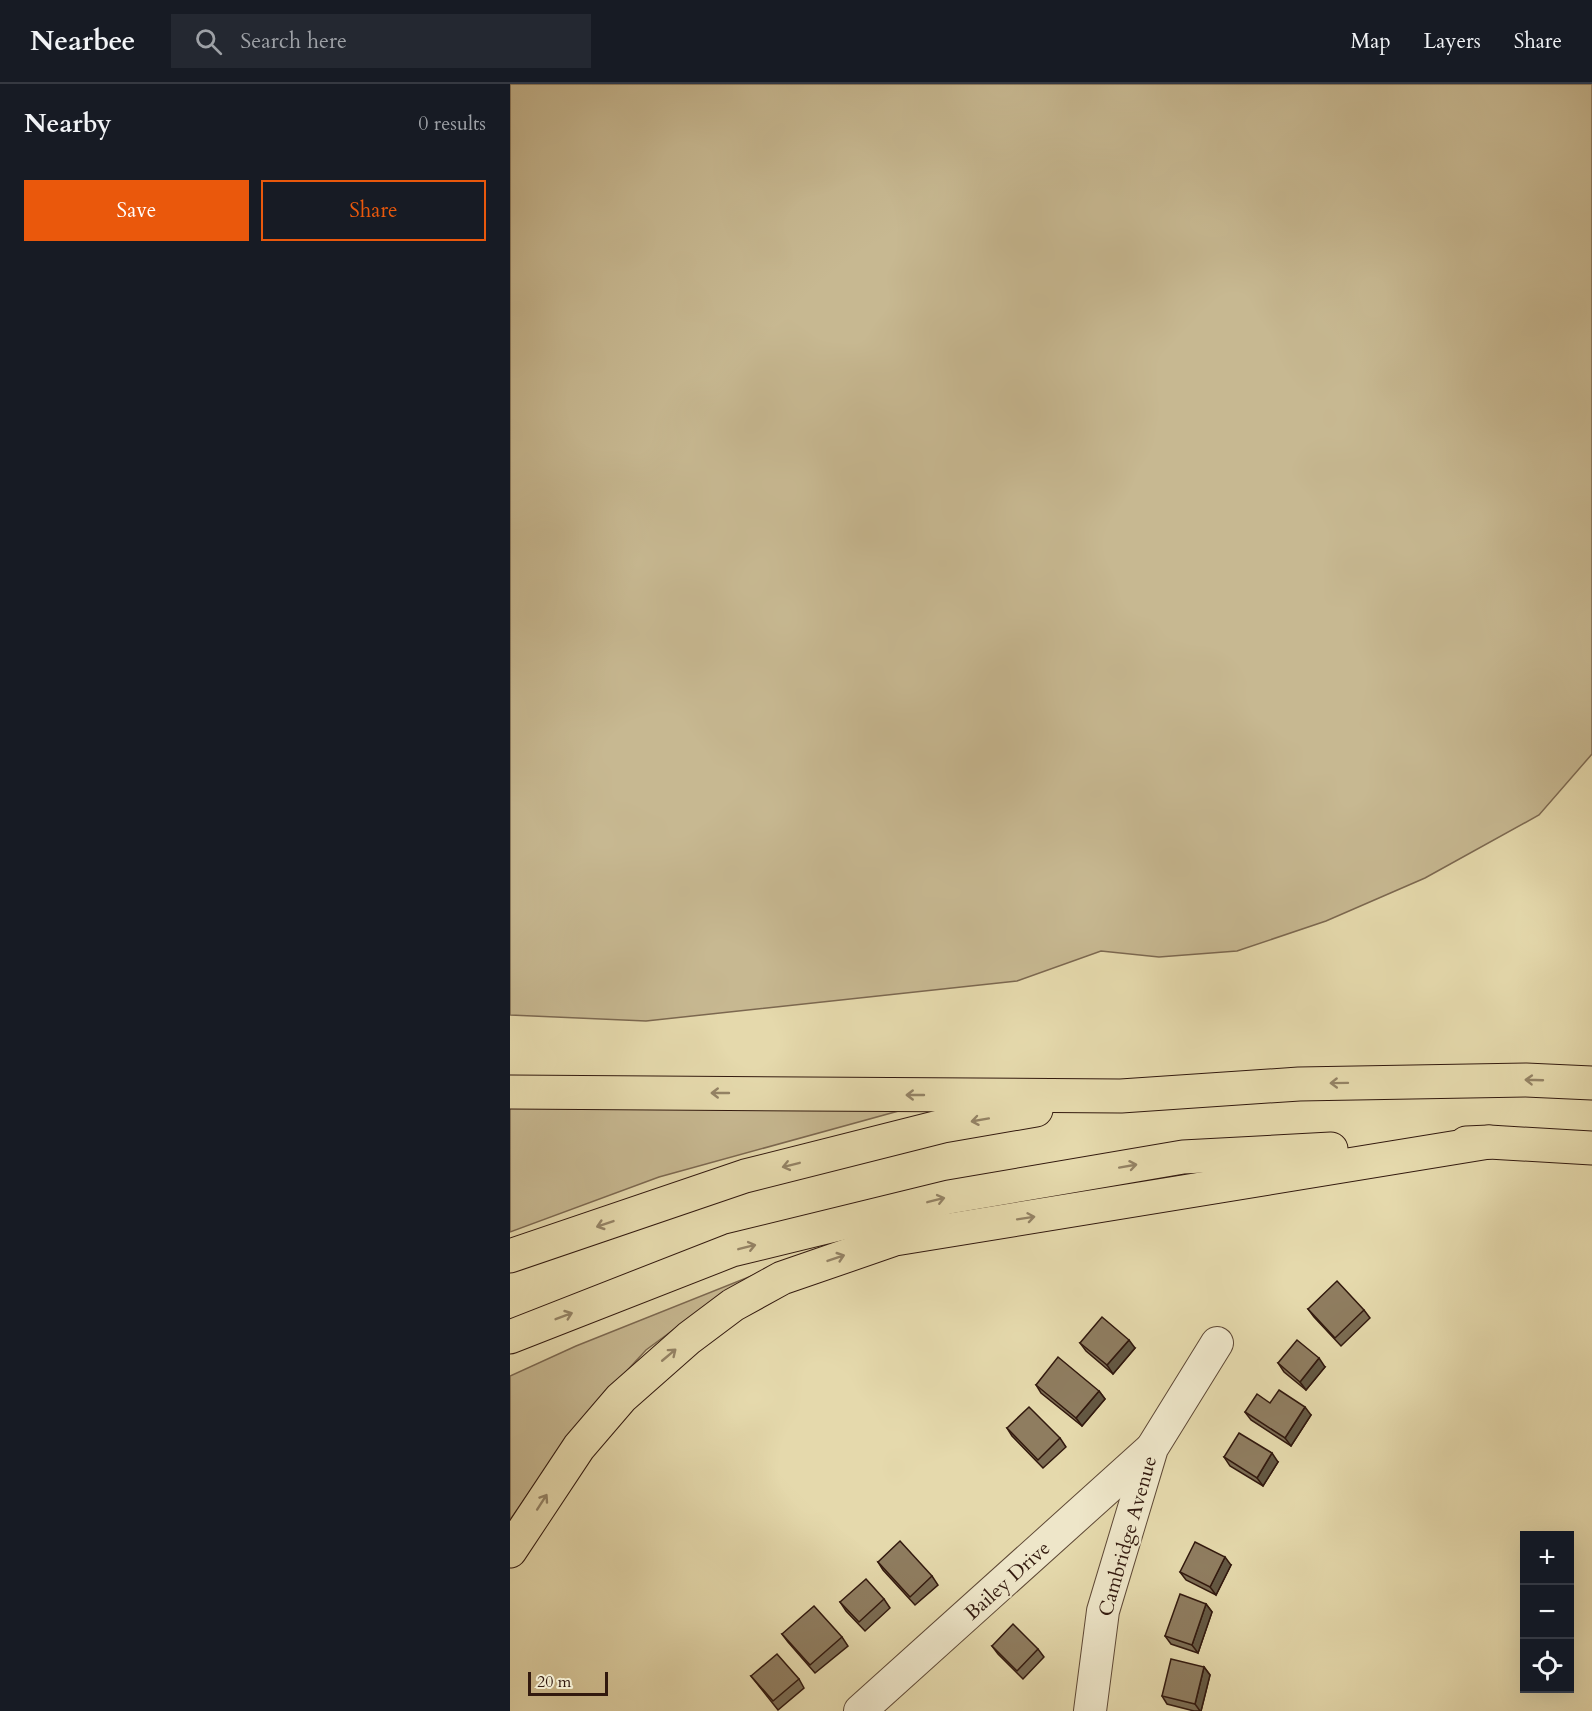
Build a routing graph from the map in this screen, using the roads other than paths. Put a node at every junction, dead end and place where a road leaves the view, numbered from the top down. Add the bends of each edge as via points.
1 (1592, 1083) edge
2 (510, 1092) edge
3 (1121, 1096) junction
4 (1489, 1142) junction
5 (1592, 1149) edge
6 (510, 1256) edge
7 (510, 1337) edge
8 (1217, 1343) dead end
9 (1152, 1448) junction
10 (510, 1551) edge
11 (860, 1711) edge
12 (1090, 1711) edge

1 -> 3 highway via 1526,1080 1299,1084
3 -> 2 highway
3 -> 6 highway via 944,1126 745,1176
4 - 5 highway
7 -> 4 highway via 732,1250 949,1197 1184,1156
10 -> 4 highway via 579,1447 621,1398 733,1305 782,1278 895,1239
8 - 9 street, Cambridge Avenue
9 - 11 street, Bailey Drive
9 - 12 street, Cambridge Avenue via 1103,1611

